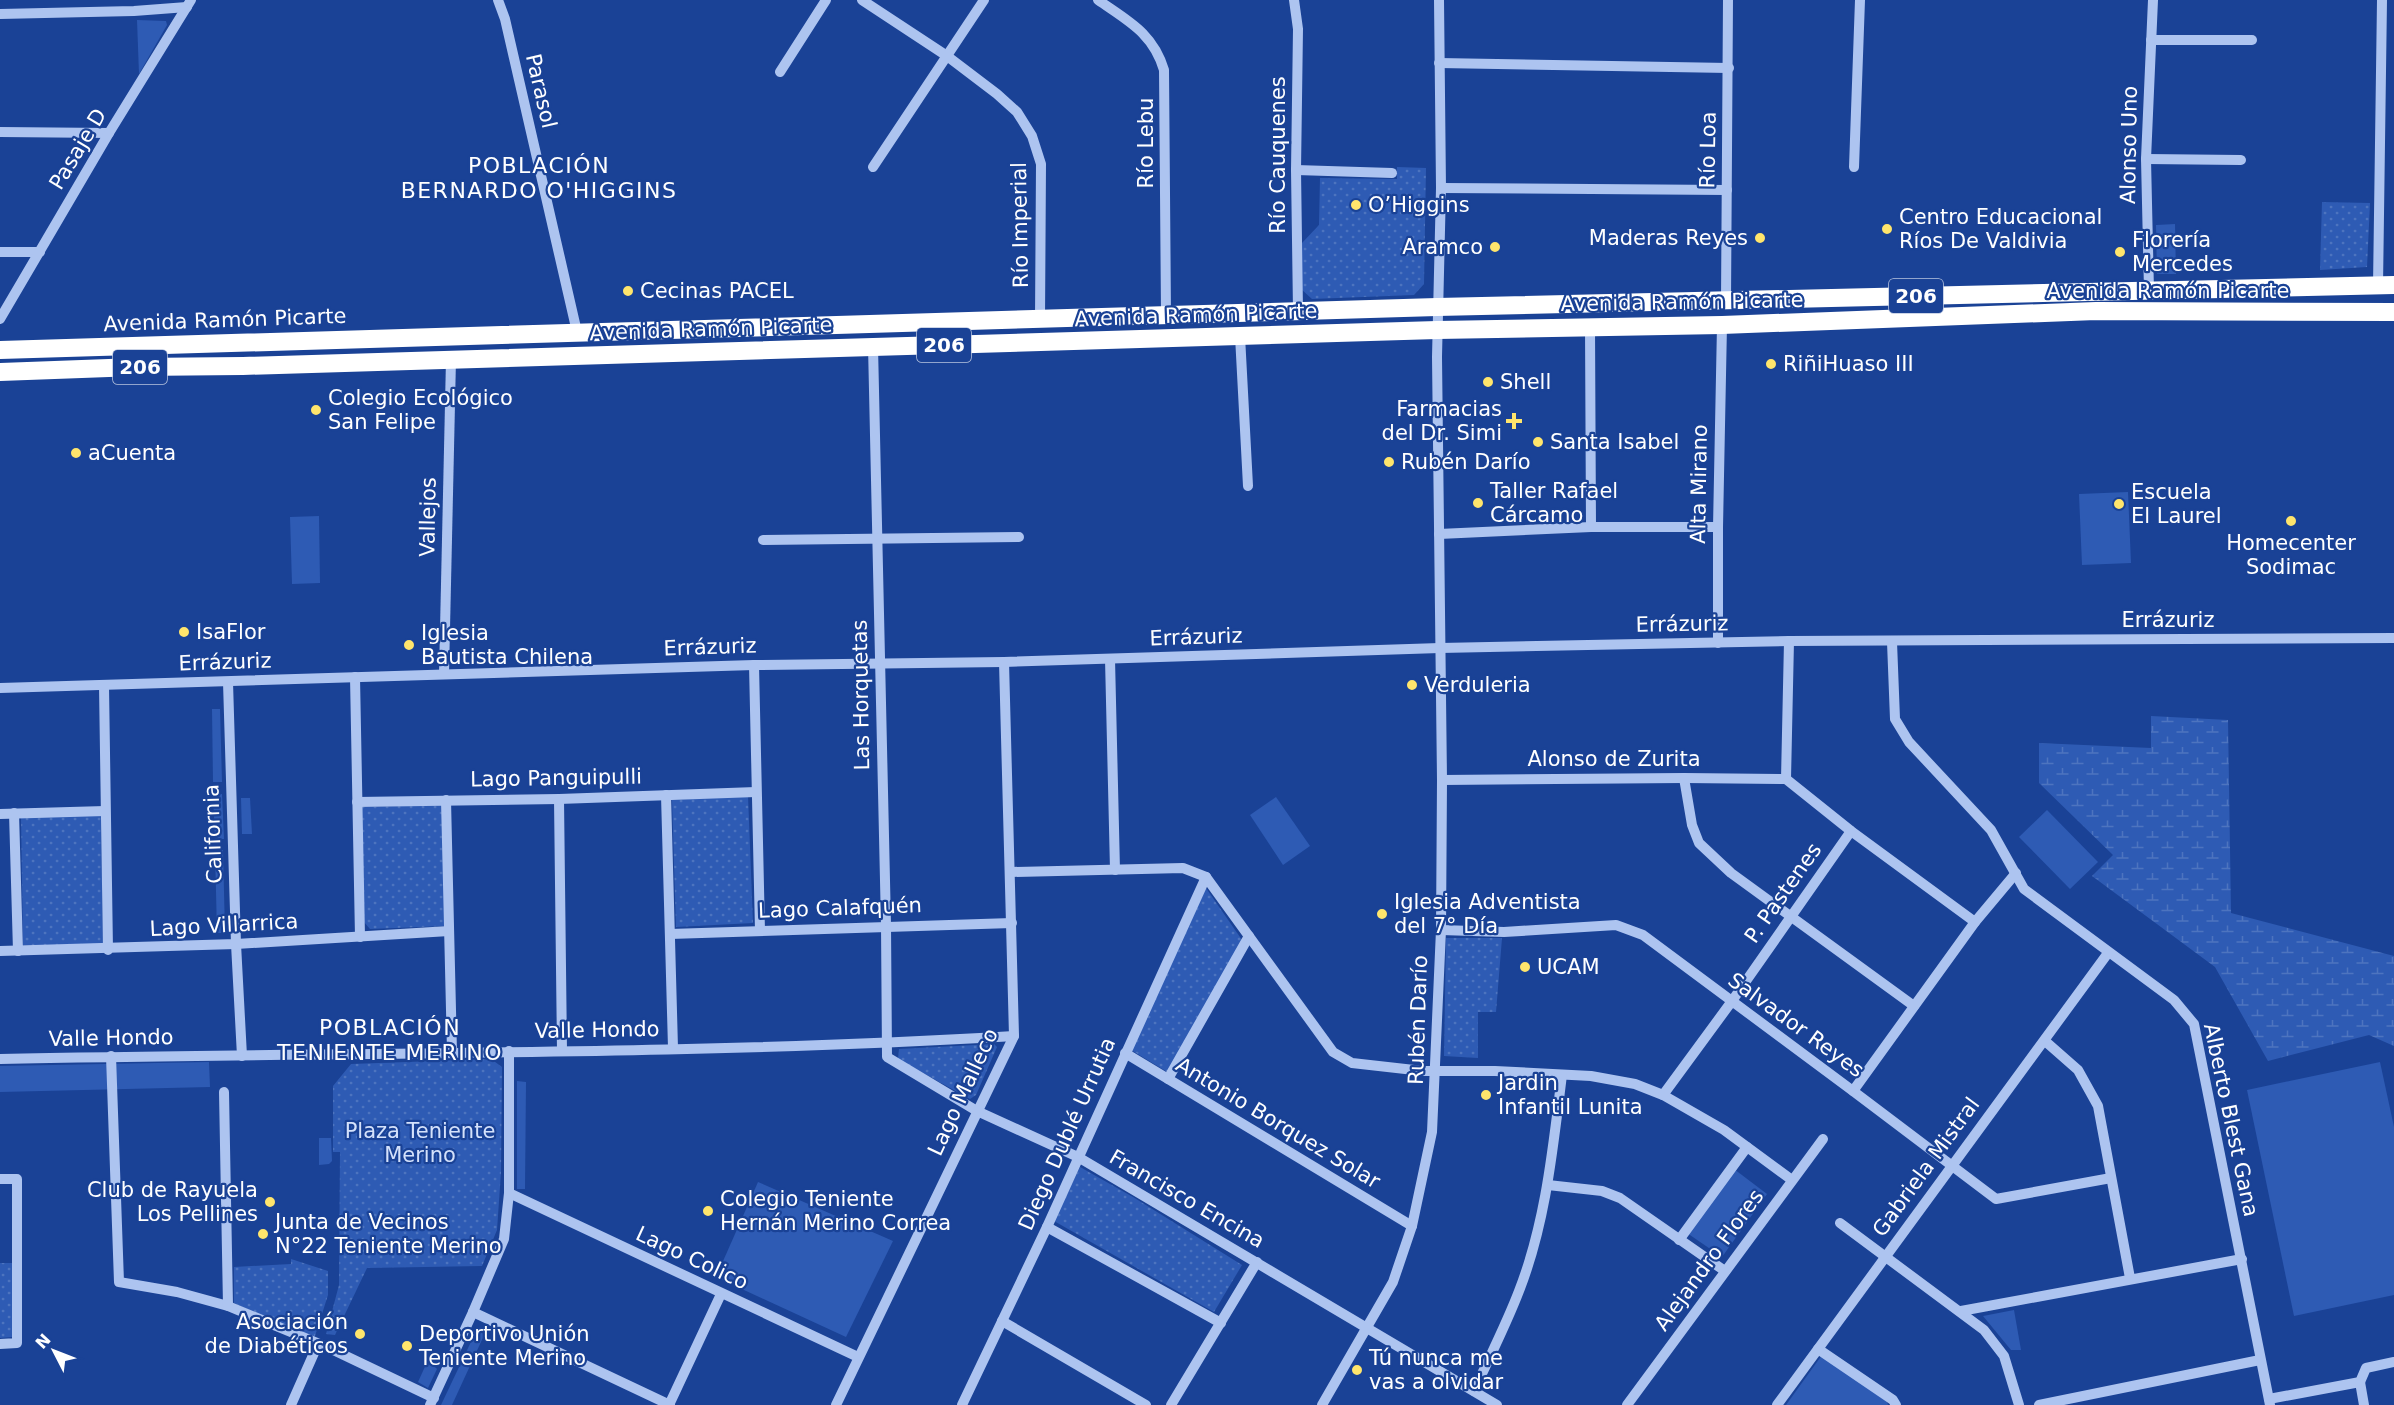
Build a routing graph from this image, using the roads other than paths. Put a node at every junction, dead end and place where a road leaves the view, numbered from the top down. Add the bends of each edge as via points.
1 (498, 0) edge
2 (826, 0) edge
3 (862, 0) edge
4 (984, 0) edge
5 (1098, 0) edge
6 (1294, 0) edge
7 (1439, 0) edge
8 (1728, 0) edge
9 (1860, 0) edge
10 (2153, 0) edge
11 (2382, 0) edge
12 (189, 3) edge
13 (162, 4) edge
14 (0, 14) edge
15 (2151, 40) junction
16 (2252, 40) dead end
17 (947, 56) junction
18 (1439, 63) junction
19 (1729, 68) junction
20 (780, 72) dead end
21 (0, 132) edge
22 (109, 133) junction
23 (2145, 159) junction
24 (2241, 160) dead end
25 (873, 167) dead end
26 (1854, 167) dead end
27 (1296, 170) junction
28 (1392, 173) dead end
29 (1441, 188) junction
30 (1727, 190) junction
31 (0, 252) edge
32 (40, 252) junction
33 (2386, 285) edge
34 (2149, 291) junction
35 (1726, 301) junction
36 (1437, 307) junction
37 (1298, 311) junction
38 (2394, 312) edge
39 (1166, 315) junction
40 (0, 319) edge
41 (1040, 319) junction
42 (1722, 325) junction
43 (1590, 327) junction
44 (1437, 330) junction
45 (577, 332) junction
46 (1240, 336) junction
47 (873, 346) junction
48 (0, 350) edge
49 (451, 360) junction
50 (0, 372) edge
51 (1248, 486) dead end
52 (1591, 527) junction
53 (1718, 527) junction
54 (1439, 534) junction
55 (1019, 537) dead end
56 (763, 540) dead end
57 (878, 540) junction
58 (2394, 638) edge
59 (1788, 641) junction
60 (1892, 642) junction
61 (1718, 643) junction
62 (1440, 648) junction
63 (1110, 659) junction
64 (879, 662) junction
65 (1004, 662) junction
66 (754, 665) junction
67 (444, 674) junction
68 (356, 677) junction
69 (228, 682) junction
70 (104, 686) junction
71 (0, 688) edge
72 (1684, 778) junction
73 (1786, 779) junction
74 (1442, 780) junction
75 (756, 792) junction
76 (666, 795) junction
77 (559, 799) junction
78 (446, 800) junction
79 (357, 802) junction
80 (105, 811) junction
81 (14, 813) junction
82 (0, 814) edge
83 (1851, 831) junction
84 (1115, 870) junction
85 (1011, 872) junction
86 (2016, 873) junction
87 (1206, 878) junction
88 (1791, 915) junction
89 (1975, 922) junction
90 (1012, 923) junction
91 (886, 925) junction
92 (1440, 930) junction
93 (449, 931) junction
94 (760, 931) junction
95 (670, 934) junction
96 (360, 936) junction
97 (1249, 936) junction
98 (236, 944) junction
99 (108, 950) junction
100 (0, 951) edge
101 (18, 951) junction
102 (2109, 953) junction
103 (1732, 1001) junction
104 (1914, 1006) junction
105 (1014, 1036) junction
106 (2044, 1041) junction
107 (887, 1044) junction
108 (672, 1048) junction
109 (509, 1051) junction
110 (562, 1051) junction
111 (452, 1052) junction
112 (1125, 1053) junction
113 (111, 1056) junction
114 (242, 1056) junction
115 (0, 1059) edge
116 (1436, 1071) junction
117 (1562, 1075) junction
118 (1168, 1079) junction
119 (1853, 1090) junction
120 (224, 1092) dead end
121 (1663, 1095) junction
122 (977, 1111) junction
123 (1822, 1139) dead end
124 (1747, 1147) junction
125 (1078, 1157) junction
126 (1951, 1165) junction
127 (0, 1179) edge
128 (2111, 1179) junction
129 (1792, 1180) junction
130 (1548, 1185) junction
131 (509, 1193) junction
132 (1840, 1223) dead end
133 (1412, 1226) junction
134 (1047, 1227) junction
135 (1679, 1240) junction
136 (1884, 1257) junction
137 (2242, 1259) junction
138 (1257, 1262) junction
139 (1725, 1271) junction
140 (2130, 1278) junction
141 (721, 1294) junction
142 (228, 1306) junction
143 (1961, 1311) junction
144 (473, 1312) junction
145 (1002, 1321) junction
146 (1221, 1323) junction
147 (1367, 1328) junction
148 (0, 1344) edge
149 (318, 1344) junction
150 (1818, 1349) junction
151 (858, 1357) junction
152 (2260, 1360) junction
153 (2394, 1362) edge
154 (2360, 1382) junction
155 (1474, 1391) junction
156 (432, 1401) edge
157 (2270, 1402) edge
158 (291, 1405) edge
159 (669, 1405) edge
160 (836, 1405) edge
161 (962, 1405) edge
162 (1146, 1405) edge
163 (1171, 1405) edge
164 (1322, 1405) edge
165 (1497, 1405) edge
166 (1627, 1405) edge
167 (1777, 1405) edge
168 (1896, 1405) edge
169 (2019, 1405) edge
170 (2039, 1405) edge
171 (2364, 1405) edge

1 - 45 street, Parasol
2 - 20 street
3 - 17 street, Río Imperial
4 - 17 street
5 - 39 street, Río Lebu via 1145,33 1164,70
6 - 27 street, Río Cauquenes via 1298,29
7 - 18 street, Rubén Darío
8 - 19 street, Río Loa
9 - 26 street
10 - 15 street, Alonso Uno
11 - 33 street
12 - 13 street
12 - 22 street, Pasaje D
13 - 14 street
15 - 16 street
15 - 23 street, Alonso Uno
17 - 25 street
17 - 41 street, Río Imperial via 1008,103 1025,123 1038,149
18 - 19 street
18 - 29 street, Rubén Darío
19 - 30 street, Río Loa
21 - 22 street
22 - 32 street, Pasaje D
23 - 24 street
23 - 34 street, Alonso Uno
27 - 28 street
27 - 37 street, Río Cauquenes
29 - 30 street
29 - 36 street, Rubén Darío
30 - 35 street, Río Loa
31 - 32 street
32 - 40 street, Pasaje D
33 - 34 highway, Avenida Ramón Picarte / 206
34 - 35 highway, Avenida Ramón Picarte / 206
35 - 36 highway, Avenida Ramón Picarte / 206
36 - 37 highway, Avenida Ramón Picarte / 206
36 - 44 street, Rubén Darío
37 - 39 highway, Avenida Ramón Picarte / 206
38 - 42 highway, Avenida Ramón Picarte / 206 via 2096,311
39 - 41 highway, Avenida Ramón Picarte / 206
41 - 45 highway, Avenida Ramón Picarte / 206
42 - 43 highway, Avenida Ramón Picarte / 206
42 - 53 street, Alta Mirano
43 - 44 highway, Avenida Ramón Picarte / 206
43 - 52 street
44 - 46 highway, Avenida Ramón Picarte / 206
44 - 54 street, Rubén Darío
45 - 48 highway, Avenida Ramón Picarte / 206
46 - 47 highway, Avenida Ramón Picarte / 206
46 - 51 street
47 - 49 highway, Avenida Ramón Picarte / 206
47 - 57 street, Las Horquetas
49 - 50 highway, Avenida Ramón Picarte / 206
49 - 67 street, Vallejos
52 - 53 street
52 - 54 street
53 - 61 street, Alta Mirano
54 - 62 street, Rubén Darío
55 - 57 street
56 - 57 street
57 - 64 street, Las Horquetas
58 - 60 street, Errázuriz
59 - 60 street, Errázuriz
59 - 61 street, Errázuriz
59 - 73 street
60 - 86 street, Alberto Blest Gana via 1896,719 1909,742 1992,830
61 - 62 street, Errázuriz
62 - 63 street, Errázuriz
62 - 74 street, Rubén Darío
63 - 65 street, Errázuriz
63 - 84 street
64 - 65 street, Errázuriz
64 - 66 street, Errázuriz
64 - 91 street, Las Horquetas
65 - 85 street, Lago Malleco
66 - 67 street, Errázuriz
66 - 75 street
67 - 68 street, Errázuriz
68 - 69 street, Errázuriz
68 - 79 street
69 - 70 street, Errázuriz
69 - 98 street, California
70 - 71 street, Errázuriz
70 - 80 street
72 - 73 street, Alonso de Zurita
72 - 74 street, Alonso de Zurita
72 - 88 street via 1699,843 1731,873
73 - 83 street
74 - 92 street, Rubén Darío
75 - 76 street, Lago Panguipulli
75 - 94 street
76 - 77 street, Lago Panguipulli
76 - 95 street
77 - 78 street, Lago Panguipulli
77 - 110 street
78 - 79 street, Lago Panguipulli
78 - 93 street
79 - 96 street
80 - 81 street
80 - 99 street
81 - 82 street
81 - 101 street
83 - 88 street, P. Pastenes
83 - 89 street
84 - 85 street
84 - 87 street via 1183,868
85 - 90 street, Lago Malleco
86 - 89 street
86 - 102 street, Alberto Blest Gana via 2024,889
87 - 97 street
87 - 112 street, Diego Dublé Urrutia
88 - 103 street, P. Pastenes
88 - 104 street
89 - 104 street
90 - 91 street, Lago Calafquén
90 - 105 street, Lago Malleco
91 - 94 street, Lago Calafquén
91 - 107 street, Las Horquetas
92 - 103 street, Salvador Reyes via 1504,932 1616,925 1642,936
92 - 116 street, Rubén Darío
93 - 96 street, Lago Villarrica
93 - 111 street
94 - 95 street, Lago Calafquén
95 - 108 street
96 - 98 street, Lago Villarrica
97 - 116 street via 1332,1052 1352,1064
97 - 118 street
98 - 99 street, Lago Villarrica
98 - 114 street, California
99 - 101 street, Lago Villarrica
100 - 101 street, Lago Villarrica
102 - 106 street, Gabriela Mistral
102 - 137 street, Alberto Blest Gana via 2174,1000 2194,1024
103 - 119 street, Salvador Reyes
103 - 121 street, P. Pastenes
104 - 119 street
105 - 107 street, Valle Hondo
105 - 122 street, Lago Malleco
106 - 126 street, Gabriela Mistral
106 - 128 street via 2078,1070 2098,1106
107 - 108 street, Valle Hondo
107 - 122 street, Francisco Encina via 887,1058
108 - 110 street, Valle Hondo
109 - 110 street, Valle Hondo
109 - 111 street, Valle Hondo
109 - 131 street
111 - 114 street, Valle Hondo
112 - 118 street, Antonio Borquez Solar
112 - 125 street, Diego Dublé Urrutia
113 - 114 street, Valle Hondo
113 - 115 street, Valle Hondo
113 - 142 street via 119,1282
116 - 117 street
116 - 133 street, Rubén Darío via 1432,1132
117 - 121 street via 1621,1080
117 - 130 street
118 - 133 street, Antonio Borquez Solar
119 - 126 street, Salvador Reyes
120 - 142 street
121 - 124 street
122 - 125 street, Francisco Encina
122 - 151 street, Lago Malleco
123 - 129 street, Alejandro Flores
124 - 129 street
124 - 135 street
125 - 134 street, Diego Dublé Urrutia
125 - 138 street, Francisco Encina
126 - 128 street, Salvador Reyes via 1996,1199
126 - 136 street, Gabriela Mistral
127 - 148 street via 17,1179 17,1343
128 - 140 street
129 - 139 street, Alejandro Flores
130 - 135 street via 1602,1191 1620,1198
130 - 155 street via 1520,1289
131 - 141 street, Lago Colico
131 - 144 street via 504,1239
132 - 136 street
133 - 147 street, Rubén Darío via 1393,1282
134 - 145 street, Diego Dublé Urrutia
134 - 146 street
135 - 139 street
136 - 143 street
136 - 150 street, Gabriela Mistral
137 - 140 street
137 - 152 street, Alberto Blest Gana
138 - 146 street
138 - 147 street, Francisco Encina
139 - 166 street, Alejandro Flores
140 - 143 street
141 - 151 street, Lago Colico
141 - 159 street
142 - 149 street
143 - 169 street via 1984,1330 2004,1356
144 - 156 street
144 - 159 street
145 - 161 street, Diego Dublé Urrutia
145 - 162 street
146 - 163 street
147 - 155 street, Francisco Encina
147 - 164 street, Rubén Darío
149 - 156 street
149 - 158 street
150 - 167 street, Gabriela Mistral
150 - 168 street
151 - 160 street, Lago Malleco
152 - 157 street, Alberto Blest Gana
152 - 170 street
153 - 154 street via 2366,1368
154 - 157 street
154 - 171 street
155 - 165 street, Francisco Encina

